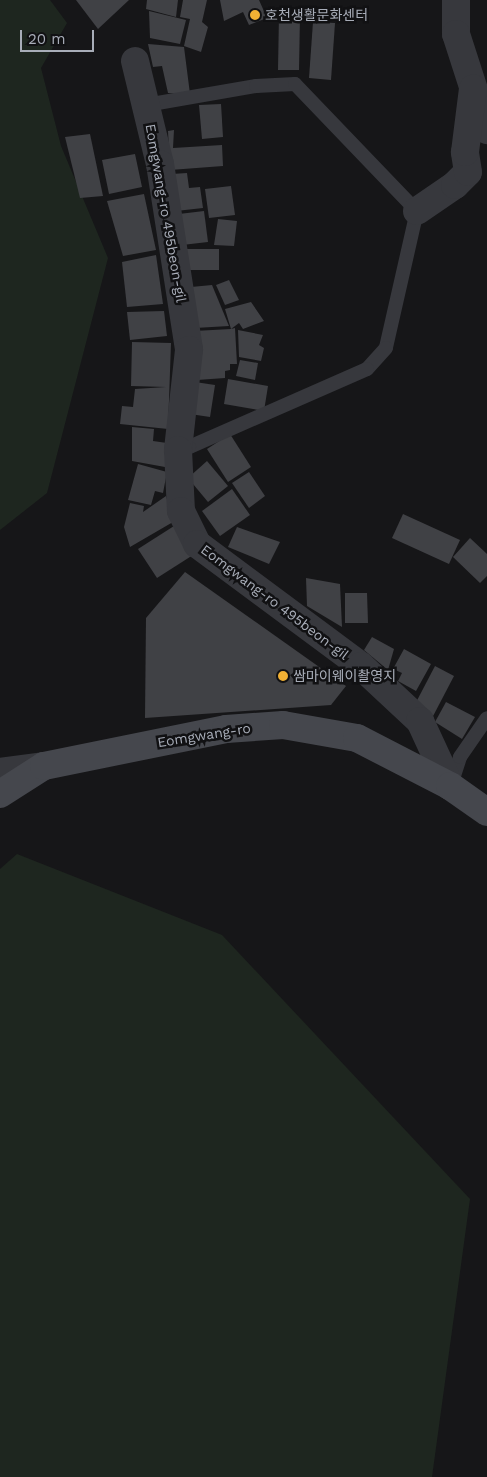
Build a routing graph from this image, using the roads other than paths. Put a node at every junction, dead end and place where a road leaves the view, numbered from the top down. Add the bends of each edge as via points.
1 (456, 0) edge
2 (135, 61) dead end
3 (473, 89) junction
4 (146, 105) junction
5 (487, 130) edge
6 (417, 211) junction
7 (178, 442) junction
8 (487, 718) edge
9 (44, 766) junction
10 (0, 772) edge
11 (450, 786) junction
12 (0, 794) edge
13 (487, 812) edge

1 - 3 street via 456,34
2 - 4 street, Eomgwang-ro 495beon-gil
3 - 5 street
3 - 6 street via 465,152 468,172
4 - 6 lane via 256,86 295,84
4 - 7 street, Eomgwang-ro 495beon-gil via 160,164 189,350
6 - 7 lane via 386,348 366,369 189,447
7 - 11 street, Eomgwang-ro 495beon-gil via 181,511 197,544 361,666 420,721
8 - 11 lane via 460,756
9 - 10 street
9 - 11 main road, Eomgwang-ro via 226,729 282,725 357,738
9 - 12 main road, Eomgwang-ro
11 - 13 main road, Eomgwang-ro

